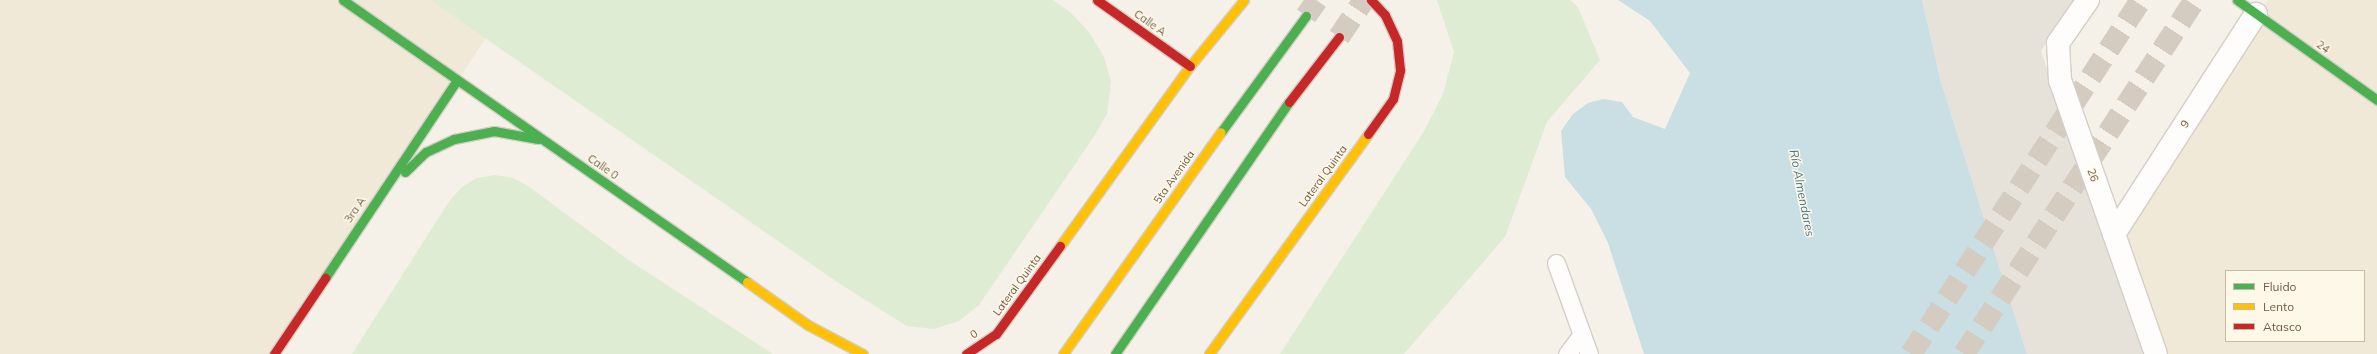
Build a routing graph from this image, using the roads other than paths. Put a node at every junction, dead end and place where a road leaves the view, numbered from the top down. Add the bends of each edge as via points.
1 (343, 0) edge
2 (1097, 0) edge
3 (1244, 0) edge
4 (1371, 0) edge
5 (2088, 0) edge
6 (2237, 0) edge
7 (2259, 9) junction
8 (1306, 16) tunnel mouth
9 (1339, 37) tunnel mouth
10 (1190, 66) junction
11 (457, 80) junction
12 (2377, 100) edge
13 (545, 140) junction
14 (380, 194) junction
15 (2114, 234) junction
16 (1556, 263) dead end
17 (996, 334) joint
18 (1582, 334) junction
19 (274, 354) edge
20 (863, 354) edge
21 (966, 354) edge
22 (1063, 354) edge
23 (1115, 354) edge
24 (1209, 354) edge
25 (1566, 354) edge
26 (1589, 354) edge
27 (2156, 354) edge

1 - 11 main road, Calle 0
2 - 10 main road, Calle A
3 - 10 main road, Lateral Quinta
4 - 24 main road, Lateral Quinta via 1385,15 1397,41 1400,70 1393,99
5 - 15 street, 26 via 2058,43 2060,80
6 - 7 main road, 24
7 - 12 main road, 24
7 - 15 street, 9
8 - 22 main road, 5ta Avenida
9 - 23 main road via 1278,117
10 - 17 main road, Lateral Quinta
11 - 13 main road, Calle 0
11 - 14 main road, 3ra A
13 - 14 main road via 494,131 454,139 426,152
13 - 20 main road, Calle 0 via 808,325
14 - 19 main road, 3ra A
15 - 27 street, 26
16 - 18 lane
17 - 21 main road, 0
18 - 25 lane
18 - 26 lane

